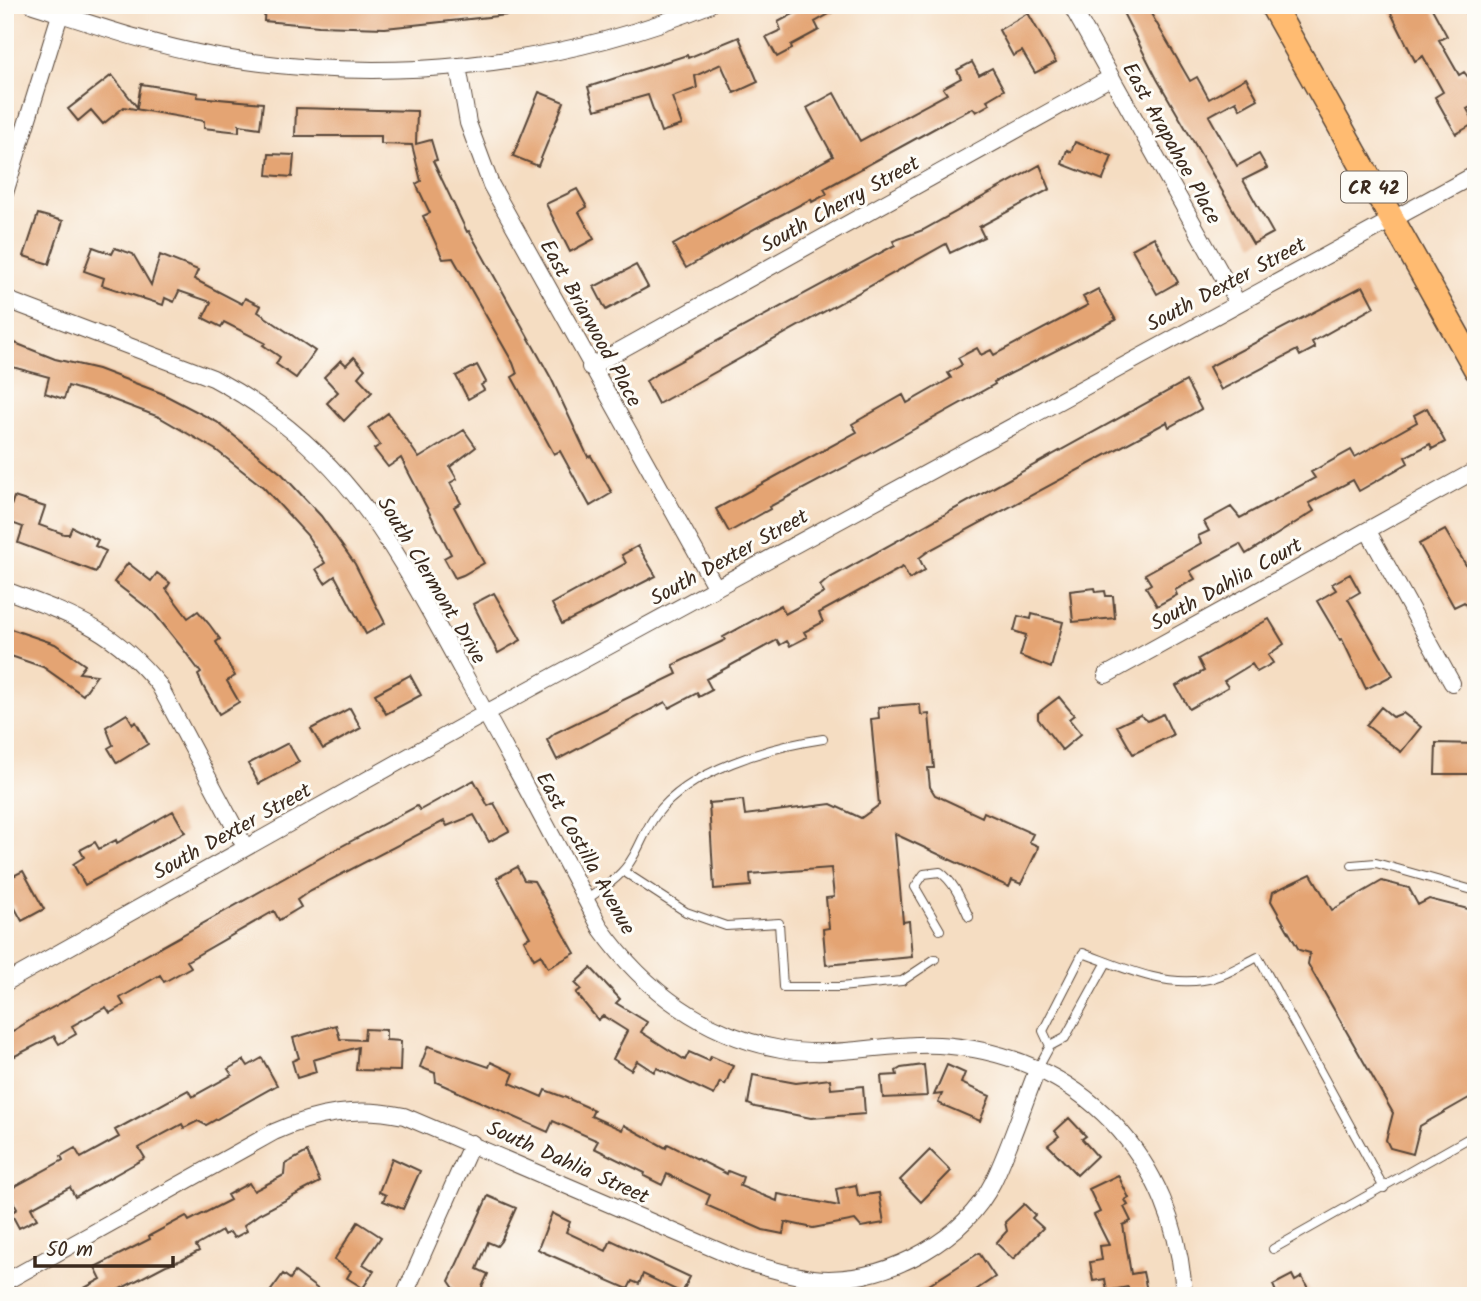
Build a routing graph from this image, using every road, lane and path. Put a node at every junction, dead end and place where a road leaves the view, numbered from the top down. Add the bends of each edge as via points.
1 (33, 5) edge
2 (709, 5) edge
3 (1071, 5) edge
4 (1272, 5) edge
5 (1470, 5) edge
6 (62, 10) edge
7 (1476, 16) edge
8 (458, 66) junction
9 (1111, 78) junction
10 (1476, 174) edge
11 (5, 193) edge
12 (1392, 219) junction
13 (5, 299) edge
14 (1237, 302) junction
15 (590, 367) junction
16 (1476, 369) edge
17 (1476, 470) edge
18 (1368, 531) junction
19 (716, 588) junction
20 (5, 590) edge
21 (1105, 675) dead end
22 (1452, 683) dead end
23 (486, 713) junction
24 (823, 739) dead end
25 (245, 847) junction
26 (1352, 865) dead end
27 (623, 871) junction
28 (1476, 891) edge
29 (586, 900) junction
30 (969, 917) dead end
31 (940, 930) dead end
32 (935, 959) dead end
33 (1107, 962) junction
34 (6, 981) edge
35 (1050, 1046) junction
36 (1038, 1068) junction
37 (1476, 1135) edge
38 (472, 1143) junction
39 (1384, 1188) junction
40 (1273, 1249) dead end
41 (829, 1279) junction
42 (5, 1282) edge
43 (404, 1296) edge
44 (826, 1296) edge
45 (1184, 1296) edge

1 - 6 street
2 - 8 street via 601,42
3 - 9 street, East Arapahoe Place
4 - 12 main road, CR 42
5 - 7 street
6 - 8 street via 211,55 266,63 339,70
6 - 11 street
8 - 15 street, East Briarwood Place via 468,123 491,185
9 - 14 street, East Arapahoe Place
9 - 15 street, South Cherry Street
10 - 12 street, South Dexter Street
12 - 14 street, South Dexter Street
12 - 16 main road, CR 42
13 - 23 street, South Clermont Drive via 193,369 237,391 294,432 369,510
14 - 19 street, South Dexter Street
15 - 19 street, East Briarwood Place
17 - 18 street, South Dahlia Court
18 - 21 street, South Dahlia Court
18 - 22 street
19 - 23 street, South Dexter Street
20 - 25 street via 87,622 144,667 159,685
23 - 25 street, South Dexter Street
23 - 29 street, East Costilla Avenue
24 - 27 lane via 765,751 680,791 653,818
25 - 34 street, South Dexter Street
26 - 28 lane via 1376,863
27 - 29 lane
27 - 32 lane via 686,912 726,926 779,923 783,987 902,981
29 - 36 street, East Costilla Avenue via 601,929 636,973 678,1008 744,1041 791,1051 836,1053 939,1045 972,1049
30 - 31 lane via 947,877 940,872 925,874 915,887
33 - 35 lane via 1065,1038
33 - 35 lane via 1083,953 1043,1031
33 - 39 lane via 1140,974 1202,981 1258,957
35 - 36 lane
36 - 41 street, South Dahlia Street via 993,1182 979,1205 949,1235 906,1261 875,1272
36 - 45 street, East Costilla Avenue via 1100,1108 1128,1138 1157,1184 1171,1218
37 - 39 lane
38 - 41 street, South Dahlia Street via 745,1262
38 - 42 street, South Dahlia Street via 389,1113 346,1110 306,1118
38 - 43 street
39 - 40 lane
41 - 44 street

